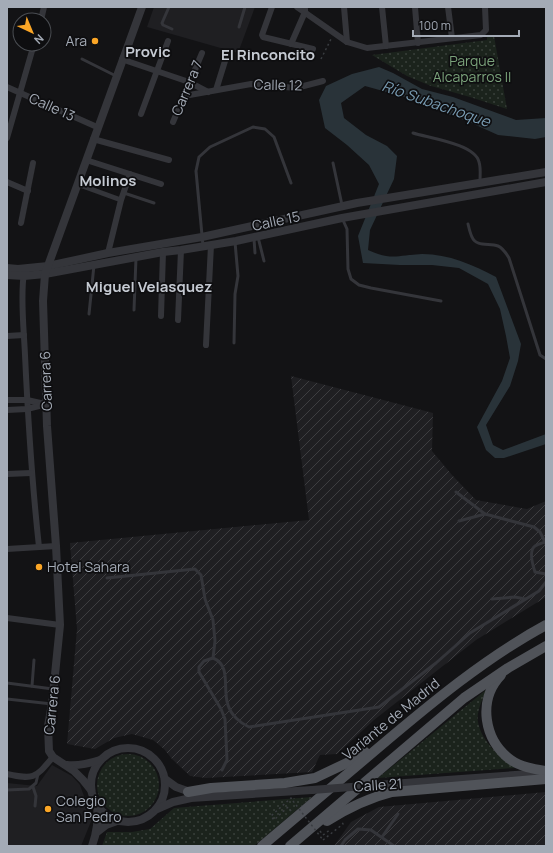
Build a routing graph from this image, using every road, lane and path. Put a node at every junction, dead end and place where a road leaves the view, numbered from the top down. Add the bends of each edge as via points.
1 (142, 7) edge
2 (169, 7) edge
3 (245, 7) edge
4 (272, 7) edge
5 (297, 7) edge
6 (344, 7) edge
7 (382, 7) edge
8 (415, 7) edge
9 (448, 7) edge
10 (485, 7) edge
11 (305, 10) edge
12 (239, 27) dead end
13 (172, 29) dead end
14 (333, 33) junction
15 (452, 38) junction
16 (168, 41) dead end
17 (347, 42) junction
18 (418, 43) junction
19 (291, 44) junction
20 (386, 46) junction
21 (313, 49) dead end
22 (32, 52) edge
23 (202, 53) dead end
24 (82, 59) dead end
25 (122, 59) junction
26 (321, 59) dead end
27 (225, 61) dead end
28 (157, 72) junction
29 (116, 76) junction
30 (323, 81) dead end
31 (189, 82) junction
32 (7, 87) edge
33 (216, 90) junction
34 (208, 92) junction
35 (20, 93) junction
36 (184, 96) junction
37 (141, 114) dead end
38 (173, 122) dead end
39 (97, 127) junction
40 (413, 133) dead end
41 (7, 138) edge
42 (93, 139) junction
43 (86, 160) junction
44 (169, 160) dead end
45 (33, 163) dead end
46 (334, 163) dead end
47 (546, 172) edge
48 (130, 174) junction
49 (7, 182) edge
50 (546, 182) edge
51 (291, 183) dead end
52 (480, 183) junction
53 (77, 184) junction
54 (161, 184) dead end
55 (28, 191) junction
56 (481, 194) junction
57 (122, 197) junction
58 (154, 203) dead end
59 (342, 206) junction
60 (342, 218) junction
61 (21, 222) dead end
62 (468, 224) dead end
63 (256, 236) junction
64 (202, 237) junction
65 (236, 241) junction
66 (207, 246) junction
67 (181, 250) junction
68 (163, 252) junction
69 (108, 253) junction
70 (255, 253) dead end
71 (136, 258) junction
72 (264, 261) dead end
73 (94, 265) junction
74 (7, 268) edge
75 (46, 270) junction
76 (24, 272) junction
77 (7, 275) edge
78 (441, 301) dead end
79 (134, 310) dead end
80 (89, 314) dead end
81 (161, 316) dead end
82 (178, 320) dead end
83 (24, 335) junction
84 (7, 336) edge
85 (234, 343) dead end
86 (206, 345) dead end
87 (546, 360) edge
88 (7, 400) edge
89 (27, 400) junction
90 (47, 404) junction
91 (27, 409) junction
92 (7, 410) edge
93 (31, 473) junction
94 (7, 474) edge
95 (456, 492) dead end
96 (484, 514) junction
97 (459, 521) dead end
98 (545, 543) edge
99 (56, 546) junction
100 (39, 547) junction
101 (7, 550) edge
102 (546, 574) edge
103 (107, 578) dead end
104 (546, 582) edge
105 (492, 599) dead end
106 (525, 599) junction
107 (7, 618) edge
108 (60, 625) junction
109 (546, 625) edge
110 (546, 646) edge
111 (213, 658) junction
112 (34, 660) dead end
113 (508, 668) junction
114 (7, 683) edge
115 (32, 686) junction
116 (53, 689) junction
117 (7, 699) edge
118 (52, 704) junction
119 (228, 705) junction
120 (221, 709) junction
121 (418, 713) junction
122 (53, 757) junction
123 (100, 760) junction
124 (64, 765) junction
125 (222, 770) dead end
126 (546, 772) edge
127 (7, 774) edge
128 (38, 774) junction
129 (165, 779) junction
130 (546, 779) edge
131 (33, 787) junction
132 (7, 790) edge
133 (90, 790) junction
134 (188, 792) junction
135 (209, 796) junction
136 (35, 806) dead end
137 (97, 806) junction
138 (156, 809) junction
139 (398, 814) dead end
140 (297, 817) junction
141 (117, 821) junction
142 (341, 821) dead end
143 (335, 826) dead end
144 (317, 828) junction
145 (97, 832) junction
146 (382, 837) junction
147 (92, 846) edge
148 (262, 846) edge
149 (290, 846) edge
150 (341, 846) edge
151 (394, 846) edge

1 - 25 street, Carrera 6
2 - 13 lane via 162,23
3 - 12 lane
4 - 19 street via 263,37
5 - 11 street
6 - 17 street
7 - 20 street
8 - 18 street
9 - 15 street
10 - 15 street via 485,32 481,35
11 - 14 street
11 - 19 street
14 - 17 street
14 - 26 path
15 - 18 street
16 - 28 street
17 - 20 street via 367,48
18 - 20 street
19 - 21 street
22 - 35 street
23 - 31 street, Carrera 7
24 - 29 lane
25 - 28 street
25 - 29 street, Carrera 6
27 - 33 street
28 - 31 street
28 - 37 street
29 - 39 street, Carrera 6
30 - 33 street, Calle 12 via 296,88 251,84
31 - 34 street
31 - 36 street, Carrera 7
32 - 35 street, Calle 13
33 - 34 street, Calle 12
34 - 36 street, Calle 12
35 - 39 street, Calle 13
35 - 41 street
36 - 38 street, Carrera 7
39 - 42 street, Carrera 6
40 - 52 lane via 466,148 474,153 479,161
42 - 43 street, Carrera 6
42 - 44 street
43 - 48 street
43 - 53 street, Carrera 6
45 - 55 street
46 - 59 lane
47 - 52 street, Calle 15
48 - 54 street
48 - 57 street
49 - 55 street
50 - 56 street, Calle 15
51 - 64 lane via 274,137 265,129 253,127 210,147 199,157 196,171
52 - 56 street
52 - 59 street, Calle 15
53 - 57 street
53 - 75 street, Carrera 6
55 - 61 street
56 - 60 street, Calle 15
57 - 58 lane
57 - 69 street
59 - 60 street
59 - 64 street, Calle 15
60 - 63 street, Calle 15
60 - 78 lane via 347,229 348,269 351,279 358,285
62 - 87 lane via 475,241 499,246 505,251 540,355
63 - 65 street, Calle 15
63 - 70 lane
63 - 72 lane
64 - 66 lane
64 - 69 street, Calle 15
65 - 66 street, Calle 15
65 - 85 lane via 238,276
66 - 67 street, Calle 15
66 - 86 street
67 - 68 street, Calle 15
67 - 82 street
68 - 71 street, Calle 15
68 - 81 street
69 - 75 street, Calle 15
71 - 73 street, Calle 15
71 - 79 lane
73 - 75 street, Calle 15
73 - 80 lane
74 - 76 street, Calle 15
75 - 76 street, Calle 15
75 - 90 street, Carrera 6 via 43,301
76 - 77 street, Calle 15
76 - 83 street, Carrera 6
83 - 84 street
83 - 89 street, Carrera 6
88 - 89 street
89 - 90 street
89 - 91 street, Carrera 6
90 - 91 street
90 - 99 street, Carrera 6
91 - 92 street
91 - 93 street, Carrera 6
93 - 94 street
93 - 100 street, Carrera 6
95 - 96 lane
96 - 97 lane
96 - 98 lane via 534,527 540,532
98 - 102 lane via 535,546 532,554 536,572
99 - 100 street
99 - 108 street, Carrera 6
100 - 101 street
103 - 111 lane via 195,568 201,575 205,599 213,620
104 - 106 lane via 539,591
105 - 106 lane
106 - 119 lane via 470,633 379,707 249,727 242,724
107 - 108 street
108 - 116 street, Carrera 6
109 - 121 main road, Variante de Madrid via 524,637
110 - 113 main road
111 - 119 lane via 224,668
111 - 120 lane via 204,661 199,667 199,672
112 - 115 lane
113 - 126 main road via 493,686 486,708 491,738 511,761
113 - 149 main road via 464,698
114 - 115 lane
115 - 116 lane
116 - 118 street, Carrera 6
117 - 118 lane
118 - 122 street, Carrera 6 via 48,740 49,751
119 - 120 lane
120 - 125 lane via 225,719 226,760
121 - 134 main road via 351,761 315,778
121 - 140 main road, Variante de Madrid
122 - 124 street
122 - 128 street
123 - 124 street via 82,765
123 - 129 street via 117,749 138,749 156,760
123 - 133 street via 94,769
124 - 133 street via 79,775
126 - 135 street, Calle 21, bridge
127 - 128 street via 31,778
128 - 131 lane
129 - 134 street, Calle 21 via 176,788
129 - 138 street via 164,795
130 - 144 main road via 392,792 374,796 350,807
131 - 132 lane
131 - 136 lane via 36,796
133 - 137 street
134 - 135 street, Calle 21
135 - 138 street, Calle 21 via 185,799
137 - 141 street via 102,813
137 - 145 street
138 - 141 street via 150,815 134,822
139 - 146 lane
140 - 142 path, bridge via 288,807 274,820 271,816 291,798 323,840 343,824
140 - 148 main road, Variante de Madrid
141 - 145 street
143 - 144 path via 323,835
144 - 149 main road
145 - 147 street
146 - 150 lane via 371,830 358,829
146 - 151 lane

